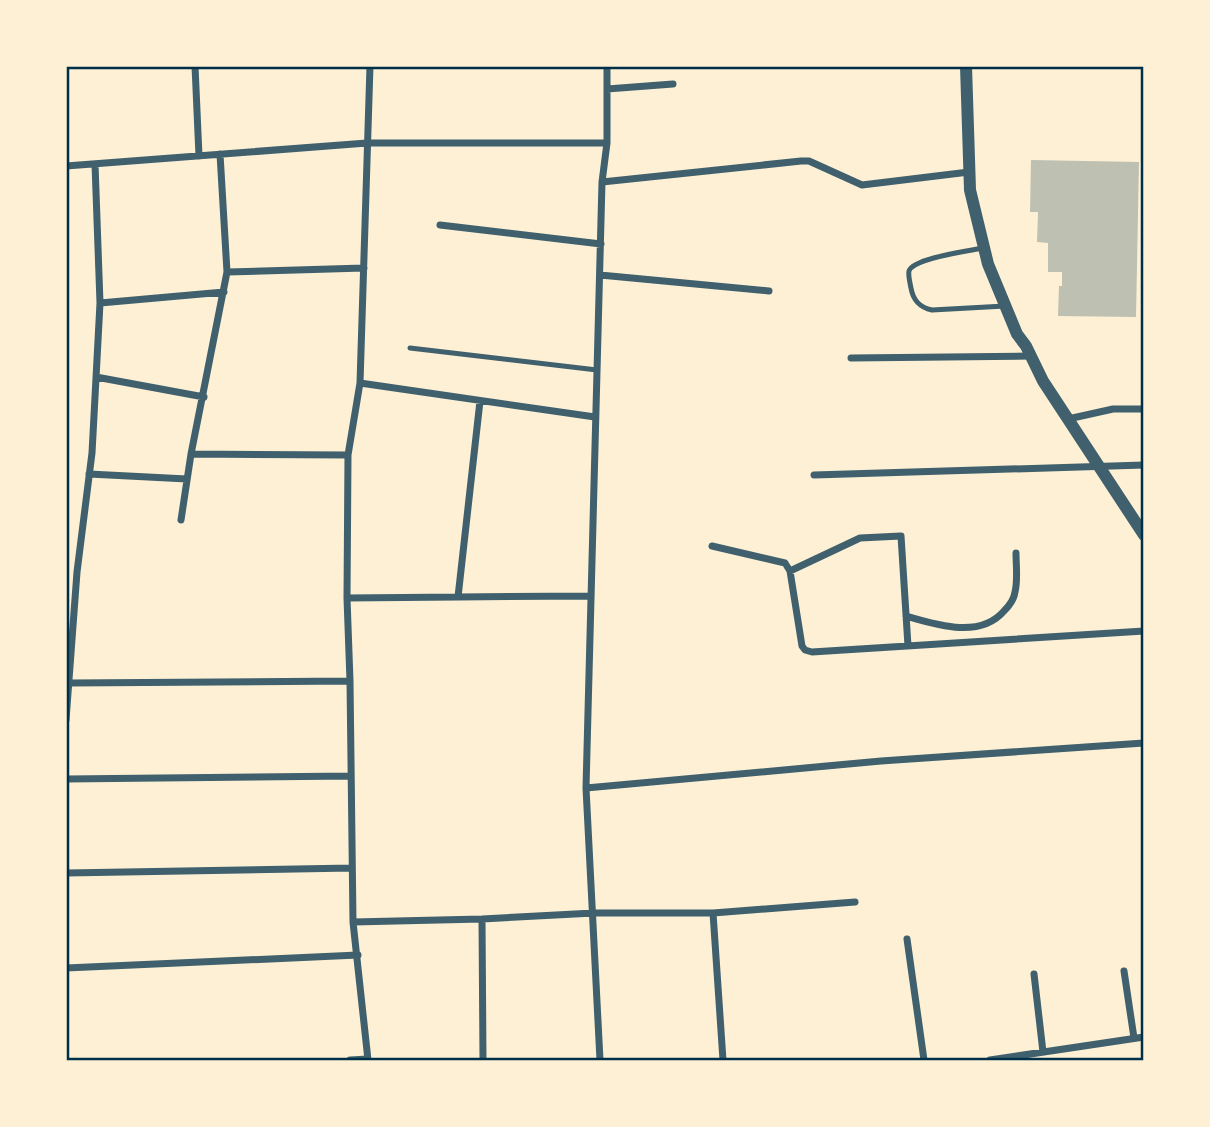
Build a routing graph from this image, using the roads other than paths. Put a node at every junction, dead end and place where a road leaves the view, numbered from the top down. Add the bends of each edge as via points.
1 (195, 66) edge
2 (370, 66) edge
3 (607, 66) edge
4 (966, 66) edge
5 (673, 84) dead end
6 (607, 89) junction
7 (367, 143) junction
8 (607, 143) junction
9 (220, 154) junction
10 (199, 156) junction
11 (95, 164) junction
12 (66, 166) edge
13 (969, 172) junction
14 (602, 182) junction
15 (440, 225) dead end
16 (601, 244) junction
17 (984, 247) junction
18 (364, 268) junction
19 (227, 272) junction
20 (600, 275) junction
21 (769, 290) dead end
22 (224, 292) junction
23 (100, 303) junction
24 (1005, 306) junction
25 (410, 348) dead end
26 (1031, 356) junction
27 (851, 358) dead end
28 (597, 370) junction
29 (96, 377) junction
30 (360, 383) junction
31 (204, 397) junction
32 (480, 401) junction
33 (1143, 409) edge
34 (596, 417) junction
35 (1068, 419) junction
36 (191, 454) junction
37 (348, 455) junction
38 (1143, 465) edge
39 (1098, 466) junction
40 (89, 474) junction
41 (814, 475) dead end
42 (187, 479) junction
43 (181, 520) dead end
44 (1143, 535) edge
45 (712, 546) dead end
46 (1016, 553) dead end
47 (790, 571) junction
48 (590, 596) junction
49 (458, 597) junction
50 (347, 598) junction
51 (906, 616) junction
52 (1143, 632) edge
53 (908, 646) junction
54 (350, 681) junction
55 (70, 683) junction
56 (66, 720) edge
57 (1143, 743) edge
58 (351, 776) junction
59 (66, 779) edge
60 (586, 788) junction
61 (352, 868) junction
62 (66, 873) edge
63 (855, 902) dead end
64 (594, 913) junction
65 (713, 913) junction
66 (482, 919) junction
67 (353, 922) junction
68 (907, 939) dead end
69 (358, 955) junction
70 (66, 968) edge
71 (1124, 971) dead end
72 (1034, 974) dead end
73 (1143, 1037) edge
74 (1134, 1038) junction
75 (1043, 1052) junction
76 (350, 1060) edge
77 (368, 1060) edge
78 (483, 1060) edge
79 (600, 1060) edge
80 (723, 1060) edge
81 (924, 1060) edge
82 (990, 1060) edge

1 - 10 street
2 - 7 street
3 - 6 street
4 - 13 street
5 - 6 street
6 - 8 street
7 - 8 street
7 - 9 street
7 - 18 street
8 - 14 street
9 - 10 street
9 - 19 street
10 - 11 street
11 - 12 street
11 - 23 street
13 - 14 street via 862,185 801,161
13 - 17 street
14 - 16 street
15 - 16 street
16 - 20 street
17 - 24 street
17 - 24 lane via 913,265 909,278 914,299 932,310
18 - 19 street
18 - 30 street
19 - 22 street
20 - 21 street
20 - 28 street
22 - 23 street
22 - 31 street
23 - 29 street
24 - 26 street
25 - 28 lane
26 - 27 street
26 - 35 street
28 - 34 street
29 - 31 street
29 - 40 street
30 - 32 street
30 - 37 street
31 - 36 street
32 - 34 street
32 - 49 street
33 - 35 street via 1113,409
34 - 48 street
35 - 39 street
36 - 37 street
36 - 42 street
37 - 50 street
38 - 39 street
39 - 41 street
39 - 44 street
40 - 42 street
40 - 55 street
42 - 43 street
45 - 47 street via 774,559
46 - 51 street via 1016,593 987,626 970,628
47 - 51 street via 860,538 901,536
47 - 53 street via 805,650
48 - 49 street
48 - 60 street
49 - 50 street
50 - 54 street
51 - 53 street
52 - 53 street
54 - 55 street
54 - 58 street
55 - 56 street
57 - 60 street
58 - 59 street
58 - 61 street
60 - 64 street
61 - 62 street
61 - 67 street
63 - 65 street
64 - 65 street
64 - 66 street
64 - 79 street
65 - 80 street
66 - 67 street
66 - 78 street
67 - 69 street
68 - 81 street
69 - 70 street
69 - 77 street
71 - 74 street
72 - 75 street
73 - 74 street
74 - 75 street
75 - 82 street
76 - 77 street

